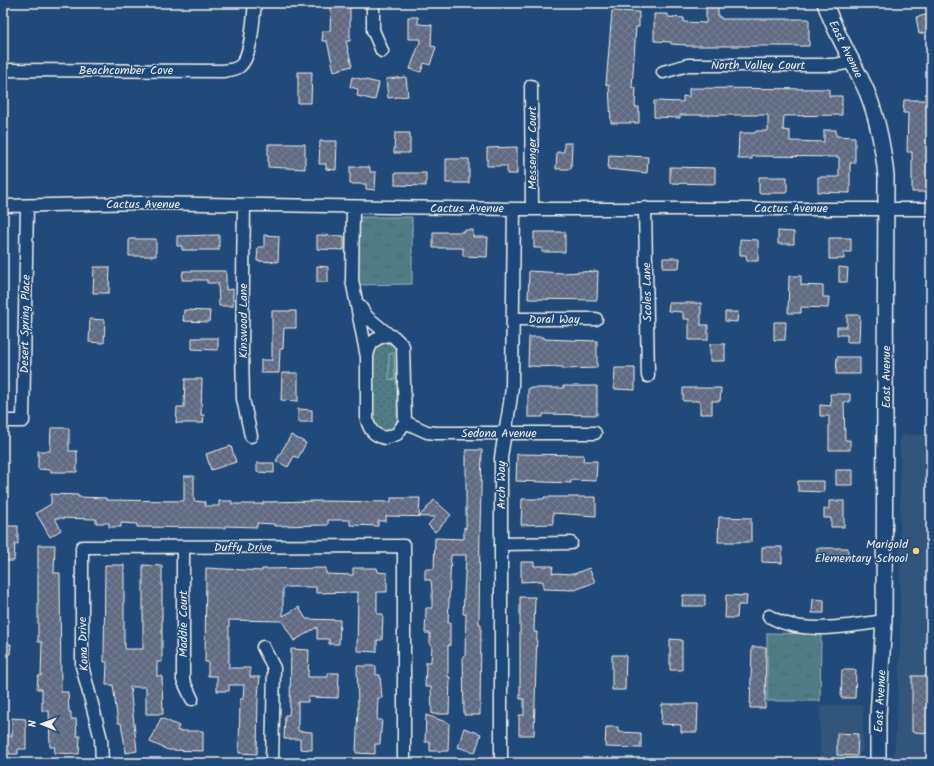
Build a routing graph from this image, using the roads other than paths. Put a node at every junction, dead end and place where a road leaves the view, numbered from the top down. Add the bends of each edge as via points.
1 (254, 3) edge
2 (373, 3) edge
3 (825, 3) edge
4 (382, 51) dead end
5 (853, 62) junction
6 (3, 70) edge
7 (663, 72) dead end
8 (531, 86) dead end
9 (3, 206) edge
10 (27, 206) junction
11 (244, 206) junction
12 (353, 208) junction
13 (645, 208) junction
14 (887, 208) junction
15 (514, 209) junction
16 (532, 209) junction
17 (931, 209) edge
18 (354, 296) junction
19 (513, 319) junction
20 (596, 319) dead end
21 (389, 335) junction
22 (367, 357) junction
23 (648, 376) dead end
24 (3, 421) edge
25 (405, 422) junction
26 (595, 433) dead end
27 (504, 434) junction
28 (251, 436) dead end
29 (571, 543) dead end
30 (501, 544) junction
31 (82, 547) joint
32 (183, 547) junction
33 (769, 616) dead end
34 (884, 621) junction
35 (263, 647) dead end
36 (192, 699) dead end
37 (102, 763) edge
38 (272, 763) edge
39 (404, 763) edge
40 (501, 763) edge
41 (878, 763) edge

1 - 6 street, Beachcomber Cove via 249,50 246,60 235,69
2 - 4 street via 373,30
3 - 5 main road, East Avenue
5 - 7 street, North Valley Court via 834,65 688,65
5 - 14 main road, East Avenue via 867,93 879,131 886,176
8 - 16 street, Messenger Court
9 - 10 street, Cactus Avenue
10 - 11 street, Cactus Avenue via 143,203
10 - 24 street, Desert Spring Place via 23,421
11 - 12 street, Cactus Avenue
11 - 28 street, Kinswood Lane via 243,399
12 - 15 street, Cactus Avenue
12 - 18 street
13 - 14 street, Cactus Avenue
13 - 16 street, Cactus Avenue
13 - 23 street, Scoles Lane
14 - 17 street, Cactus Avenue
14 - 34 main road, East Avenue
15 - 16 street, Cactus Avenue
15 - 19 street, Arch Way
18 - 21 street via 367,317
18 - 22 street
19 - 20 street, Doral Way
19 - 27 street, Arch Way via 510,407
21 - 22 street via 373,340 368,348
21 - 25 street via 403,346
22 - 25 street via 369,427 378,436 391,437 402,430
25 - 27 street, Sedona Avenue via 427,432
26 - 27 street, Sedona Avenue
27 - 30 street, Arch Way via 501,458
29 - 30 street
30 - 40 street, Arch Way
31 - 32 street, Duffy Drive
31 - 37 street, Kona Drive via 82,666 101,738
32 - 36 street, Maddie Court via 183,680
32 - 39 street, Duffy Drive via 404,546
33 - 34 street via 780,623 792,626 824,627
34 - 41 main road, East Avenue
35 - 38 street via 274,668

